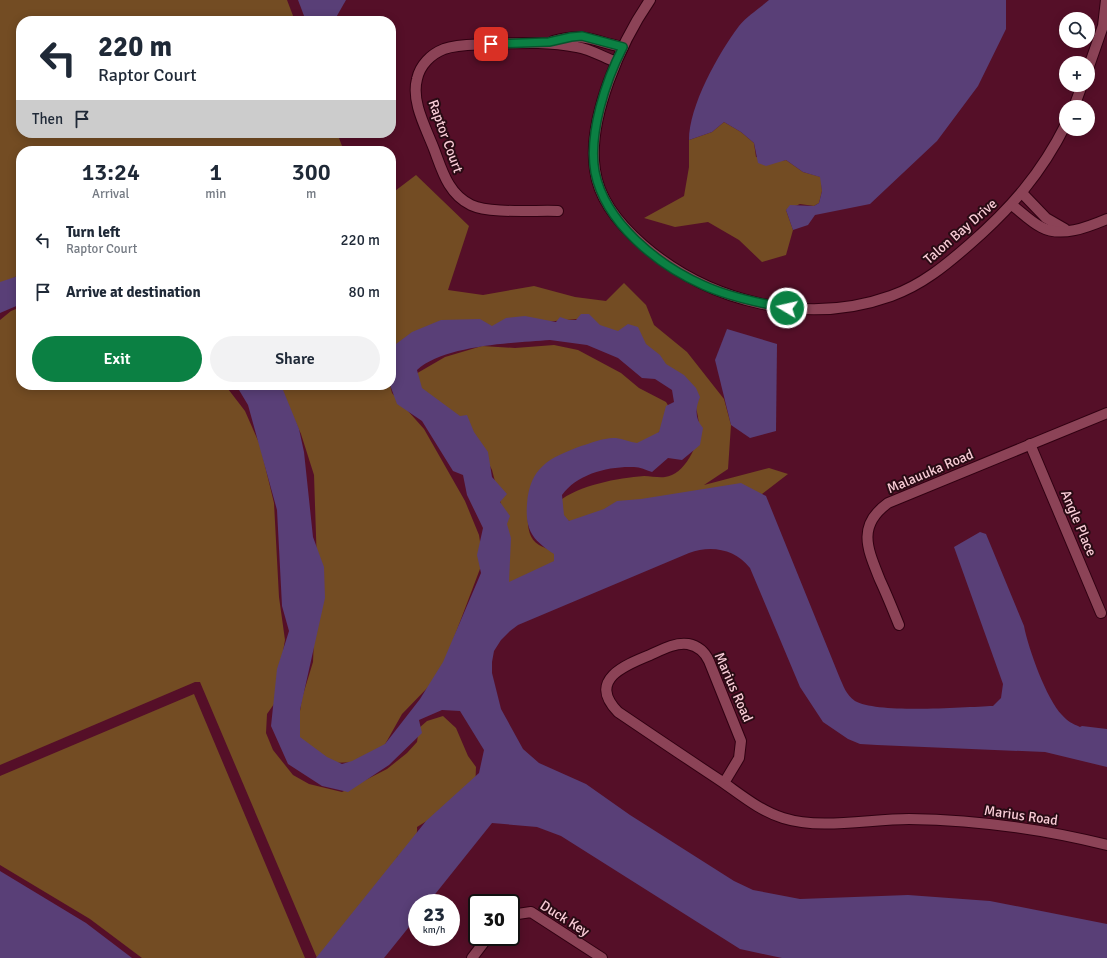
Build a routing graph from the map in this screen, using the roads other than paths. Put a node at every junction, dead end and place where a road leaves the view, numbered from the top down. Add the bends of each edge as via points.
1 (650, 0) edge
2 (1106, 0) edge
3 (549, 42) junction
4 (623, 47) junction
5 (1093, 56) edge
6 (616, 62) junction
7 (1059, 136) edge
8 (1022, 193) junction
9 (1012, 205) junction
10 (558, 211) dead end
11 (1107, 219) edge
12 (1072, 230) junction
13 (1107, 412) edge
14 (1030, 444) junction
15 (1101, 612) dead end
16 (899, 625) dead end
17 (724, 783) junction
18 (1107, 845) edge
19 (520, 914) edge
20 (481, 946) edge
21 (472, 958) edge
22 (602, 958) edge

1 - 4 street, Talon Bay Drive
2 - 5 street via 1103,26
3 - 4 street, Raptor Court via 582,36
3 - 6 street, Raptor Court via 582,48
3 - 10 street, Raptor Court via 462,45 444,49 424,64 416,88 419,108 444,175 450,188 458,196 471,205 483,208
4 - 6 street, Talon Bay Drive
6 - 9 street, Talon Bay Drive via 598,120 594,143 595,171 603,195 619,221 649,250 688,277 719,291 763,304 808,310 844,308 868,303 903,291 937,272
7 - 8 street, Talon Bay Drive
8 - 9 street, Talon Bay Drive
8 - 12 street via 1054,224
9 - 12 street via 1041,227 1057,232
11 - 12 street
13 - 14 street, Malauuka Road
14 - 15 street, Angle Place
14 - 16 street, Malauuka Road via 888,503 874,516 869,527 868,547
17 - 17 street, Marius Road via 739,758 741,741 703,652 690,644 677,644 626,664 616,671 609,680 607,692 612,706
17 - 18 street, Marius Road via 768,812 797,821 958,821 1050,832
19 - 22 street, Duck Key via 531,912
20 - 21 street

